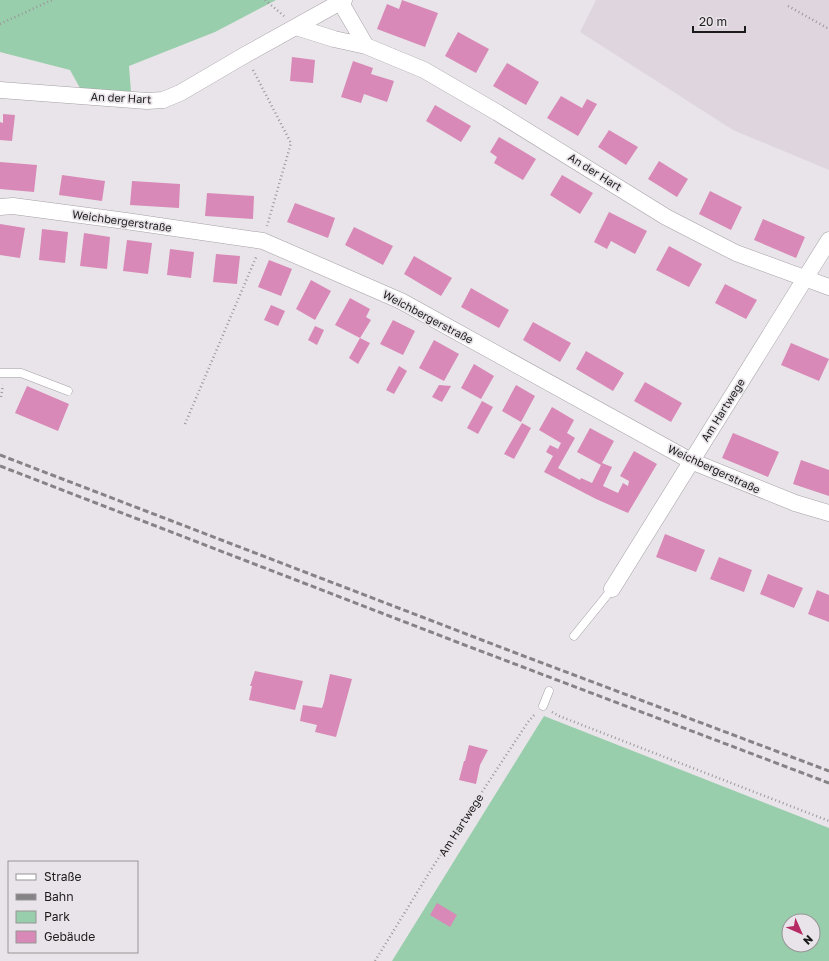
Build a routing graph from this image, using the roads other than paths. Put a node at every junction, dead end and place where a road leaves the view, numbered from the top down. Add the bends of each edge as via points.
1 (343, 1) edge
2 (296, 27) junction
3 (366, 46) junction
4 (0, 90) edge
5 (0, 207) edge
6 (829, 240) edge
7 (805, 279) junction
8 (829, 287) edge
9 (0, 373) edge
10 (68, 390) dead end
11 (692, 461) junction
12 (829, 513) edge
13 (612, 589) joint
14 (574, 636) dead end
15 (550, 691) dead end
16 (543, 706) road end

1 - 2 street, An der Hart
1 - 3 street, An der Hart
2 - 3 street, An der Hart
2 - 4 street, An der Hart via 180,93 163,100
3 - 7 street, An der Hart via 424,70 673,220 736,253
5 - 11 street, Weichbergerstraße via 13,206 263,241 401,301
6 - 7 street, Am Hartwege
7 - 8 street, An der Hart
7 - 11 street, Am Hartwege
9 - 10 lane via 21,373
11 - 12 street, Weichbergerstraße via 781,498
11 - 13 street, Am Hartwege
13 - 14 lane, Am Hartwege
15 - 16 lane

